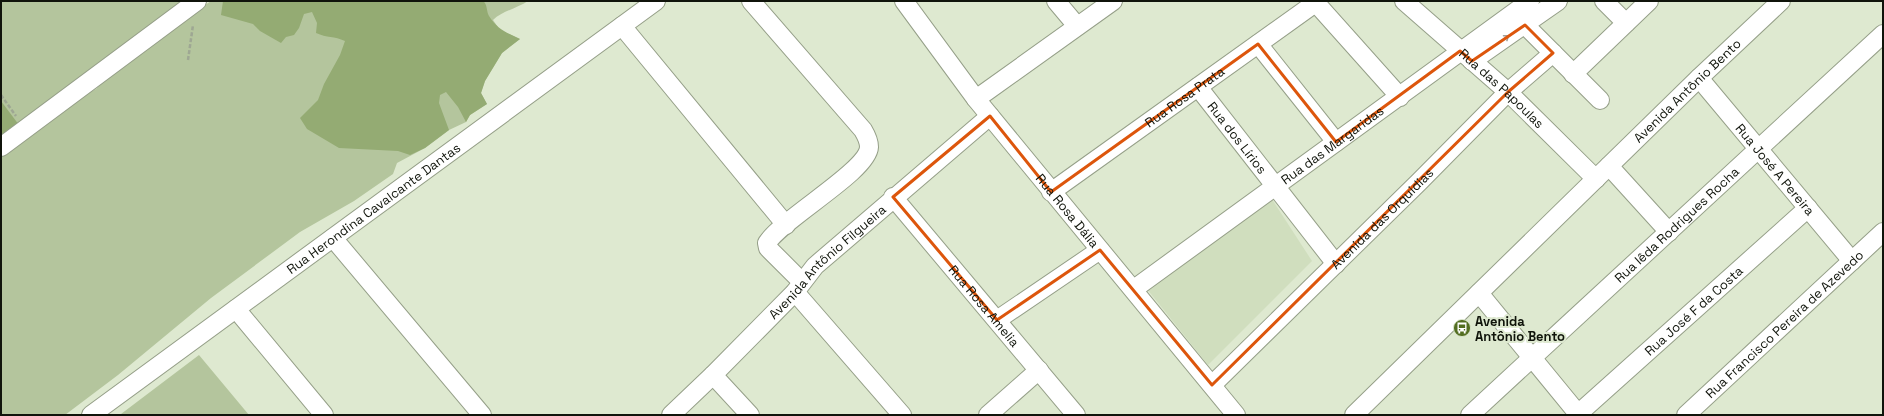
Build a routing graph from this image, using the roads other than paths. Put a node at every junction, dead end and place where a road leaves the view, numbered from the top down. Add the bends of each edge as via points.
1 (197, 1) edge
2 (656, 1) edge
3 (751, 1) edge
4 (904, 1) edge
5 (1056, 1) edge
6 (1112, 1) edge
7 (1404, 1) edge
8 (1530, 1) edge
9 (1558, 1) edge
10 (1604, 1) edge
11 (1649, 1) edge
12 (1781, 1) edge
13 (1309, 4) edge
14 (1514, 13) edge
15 (1626, 24) junction
16 (622, 26) junction
17 (1077, 26) junction
18 (1883, 34) edge
19 (1258, 44) junction
20 (1553, 53) junction
21 (1466, 56) junction
22 (1573, 74) junction
23 (1699, 78) junction
24 (1198, 87) junction
25 (1508, 92) junction
26 (1400, 97) junction
27 (976, 99) junction
28 (1600, 100) dead end
29 (990, 116) junction
30 (1336, 142) junction
31 (1, 147) edge
32 (1759, 149) junction
33 (1609, 166) junction
34 (1596, 179) junction
35 (1274, 186) junction
36 (1051, 192) junction
37 (893, 197) junction
38 (1808, 208) junction
39 (786, 225) junction
40 (1669, 232) junction
41 (1883, 232) edge
42 (333, 238) junction
43 (1100, 250) junction
44 (1852, 261) junction
45 (1336, 264) junction
46 (798, 287) junction
47 (1134, 289) junction
48 (1479, 293) junction
49 (236, 309) junction
50 (997, 320) junction
51 (1531, 358) junction
52 (1039, 370) junction
53 (713, 375) junction
54 (1212, 385) junction
55 (1579, 414) edge
56 (91, 415) edge
57 (324, 415) edge
58 (482, 415) edge
59 (671, 415) edge
60 (750, 415) edge
61 (902, 415) edge
62 (988, 415) edge
63 (1076, 415) edge
64 (1236, 415) edge
65 (1354, 415) edge
66 (1470, 415) edge
67 (1686, 415) edge

1 - 31 street
2 - 16 street, Rua Herondina Cavalcante Dantas
3 - 39 street via 863,130 868,140 869,148 859,165
4 - 27 street, Rua Rosa Dália
5 - 17 street
6 - 17 street
7 - 21 street, Rua das Papoulas
8 - 14 street, Rua das Margaridas
9 - 14 street, Rua das Margaridas
10 - 15 street
11 - 15 street
12 - 23 street, Avenida Antônio Bento
13 - 19 street, Rua Rosa Prata
13 - 26 street
14 - 20 street
14 - 21 street, Rua das Margaridas
15 - 22 street
16 - 39 street
16 - 42 street, Rua Herondina Cavalcante Dantas
17 - 27 street
18 - 32 street, Rua Iêda Rodrigues Rocha
19 - 24 street, Rua Rosa Prata
19 - 30 street
20 - 22 street
20 - 25 street, Avenida das Orquidias
21 - 25 street, Rua das Papoulas
21 - 26 street, Rua das Margaridas
22 - 28 street
23 - 32 street, Rua José A Pereira
23 - 33 street, Avenida Antônio Bento
24 - 35 street, Rua dos Lírios
24 - 36 street, Rua Rosa Prata
25 - 34 street, Rua das Papoulas
25 - 45 street, Avenida das Orquidias
26 - 30 street, Rua das Margaridas
27 - 29 street, Rua Rosa Dália
29 - 36 street, Rua Rosa Dália
29 - 37 street, Avenida Antônio Filgueira
30 - 35 street, Rua das Margaridas
32 - 38 street, Rua José A Pereira
32 - 40 street, Rua Iêda Rodrigues Rocha
33 - 34 street, Avenida Antônio Bento
33 - 40 street
34 - 48 street, Avenida Antônio Bento
35 - 45 street, Rua dos Lírios
35 - 47 street, Rua das Margaridas
36 - 43 street, Rua Rosa Dália
37 - 46 street, Avenida Antônio Filgueira via 815,266
37 - 50 street, Rua Rosa Amelia
38 - 44 street, Rua José A Pereira
38 - 55 street, Rua José F da Costa
39 - 46 street via 768,240 767,244
40 - 51 street, Rua Iêda Rodrigues Rocha
41 - 44 street, Rua Francisco Pereira de Azevedo
42 - 49 street, Rua Herondina Cavalcante Dantas
42 - 58 street
43 - 47 street, Rua Rosa Dália
43 - 50 street
44 - 67 street, Rua Francisco Pereira de Azevedo
45 - 54 street, Avenida das Orquidias
46 - 53 street, Avenida Antônio Filgueira
46 - 61 street
47 - 54 street, Rua Rosa Dália
48 - 51 street
48 - 65 street, Avenida Antônio Bento
49 - 56 street, Rua Herondina Cavalcante Dantas
49 - 57 street
50 - 52 street, Rua Rosa Amelia
51 - 55 street
51 - 66 street, Rua Iêda Rodrigues Rocha
52 - 62 street
52 - 63 street, Rua Rosa Amelia
53 - 59 street, Avenida Antônio Filgueira
53 - 60 street
54 - 64 street, Rua Rosa Dália

